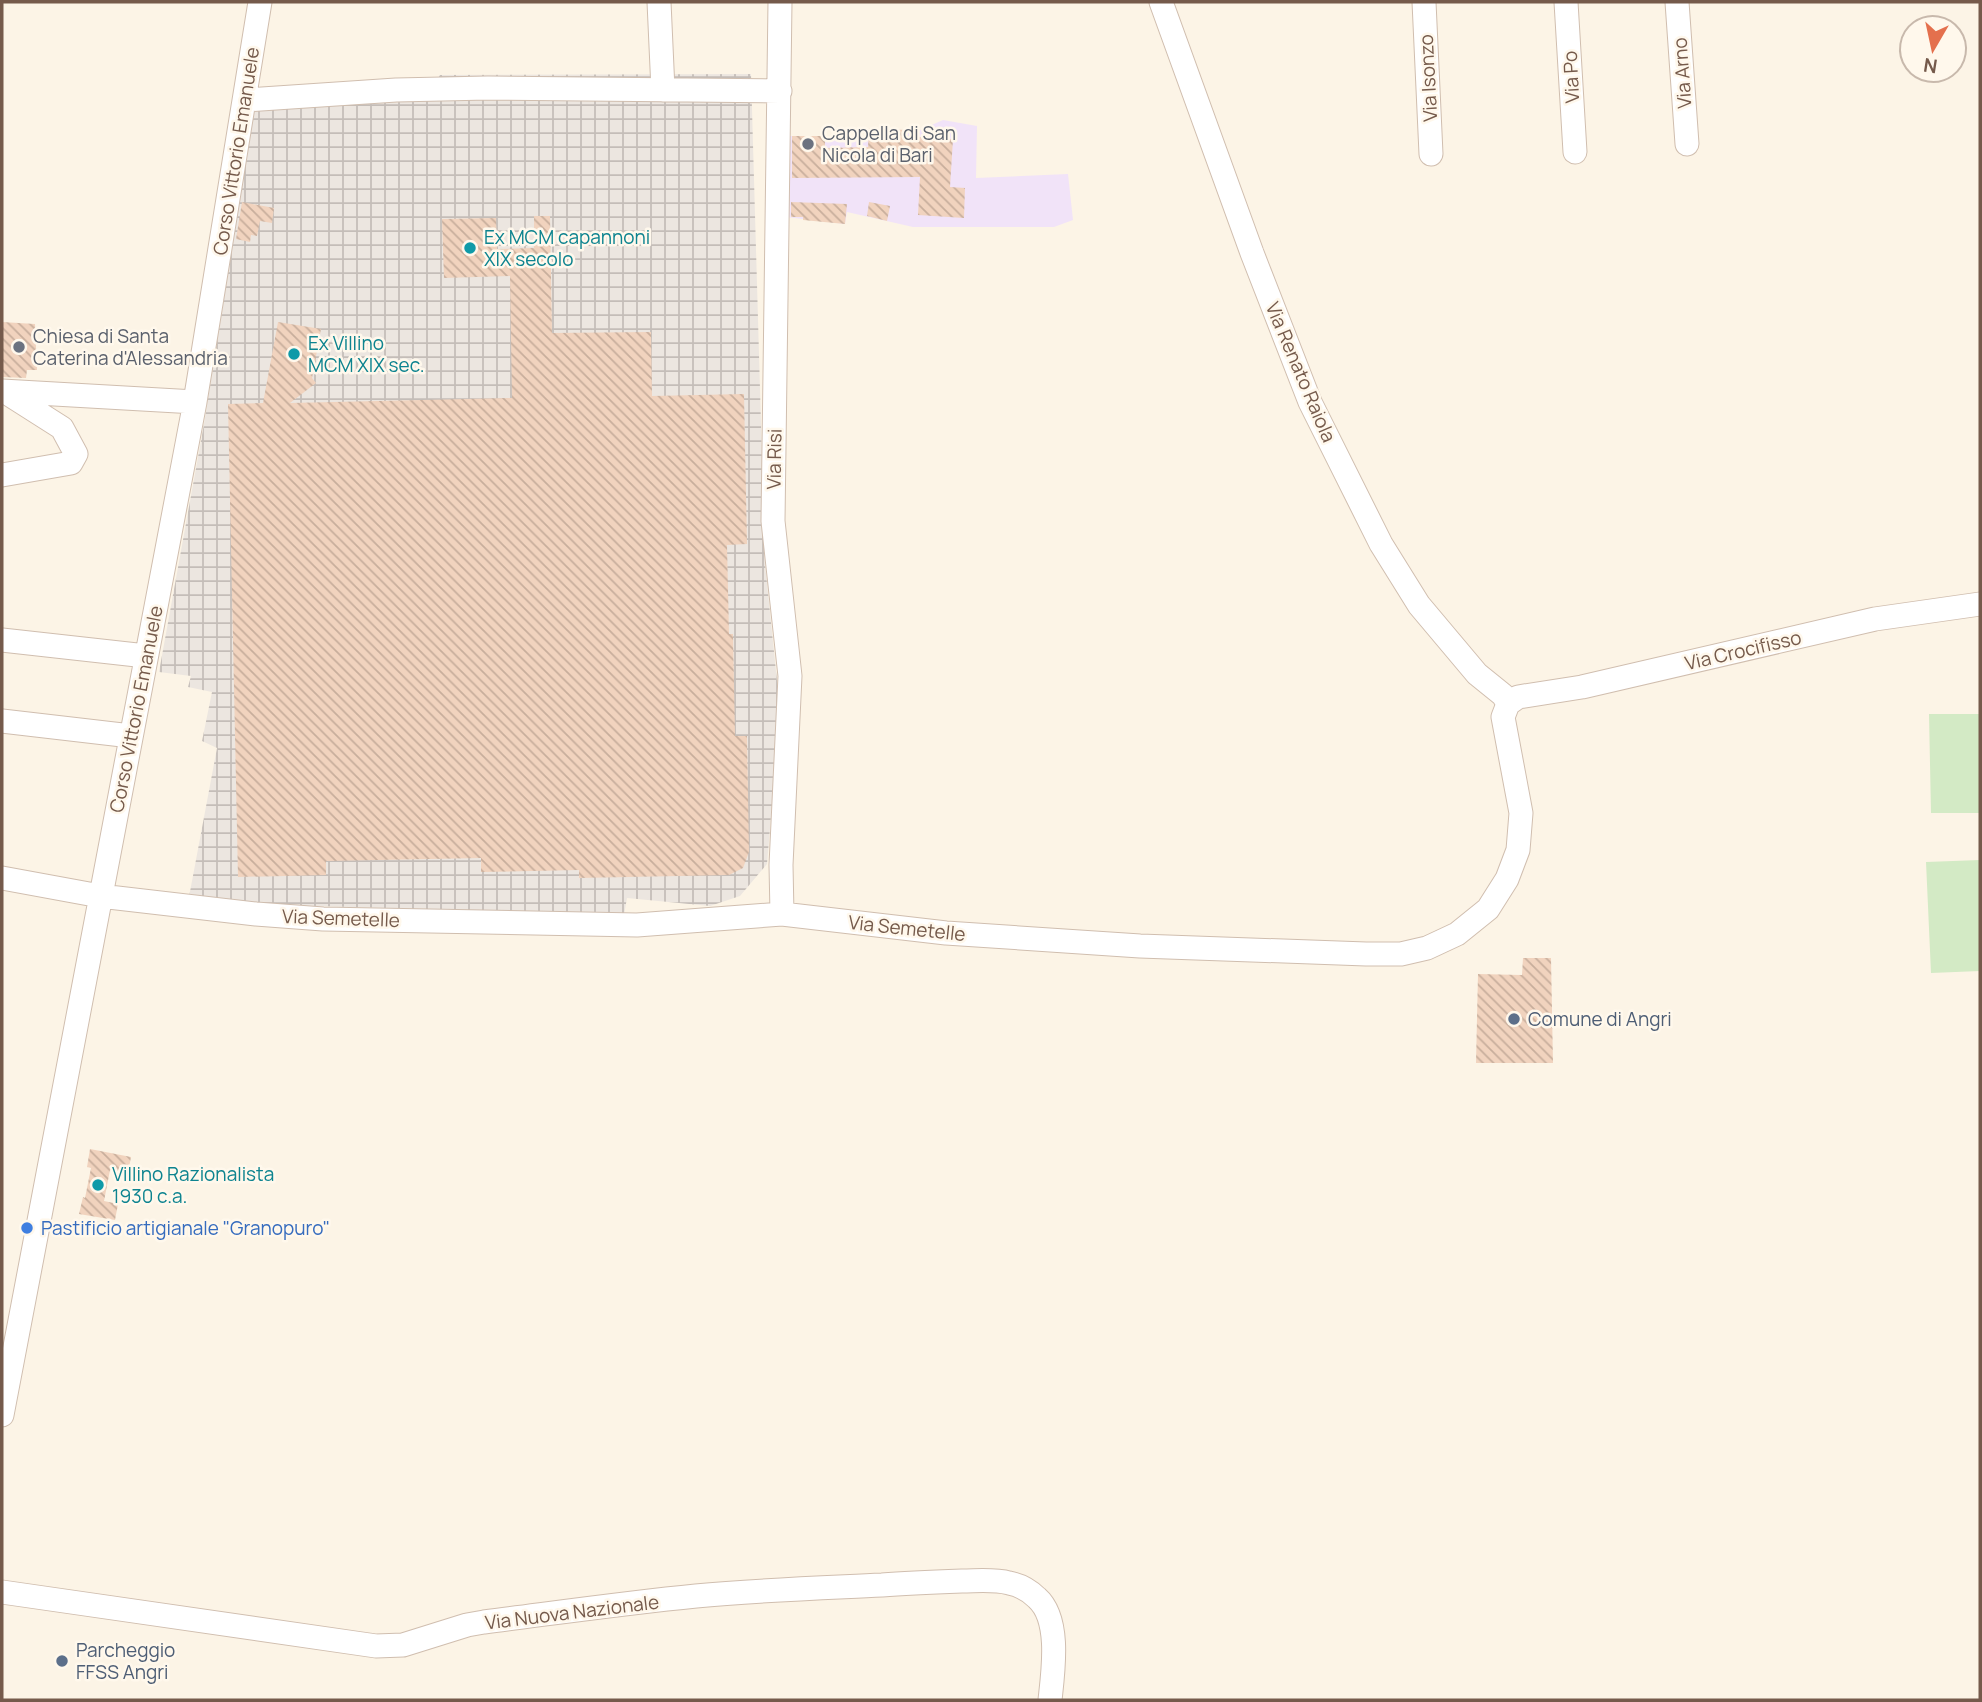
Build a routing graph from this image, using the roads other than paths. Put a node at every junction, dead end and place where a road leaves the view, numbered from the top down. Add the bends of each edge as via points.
1 (260, 2) edge
2 (659, 2) edge
3 (780, 2) edge
4 (1161, 2) edge
5 (1424, 2) edge
6 (1566, 2) edge
7 (1677, 2) edge
8 (663, 90) junction
9 (780, 91) junction
10 (245, 100) junction
11 (1687, 144) dead end
12 (1575, 152) dead end
13 (1431, 154) dead end
14 (3, 391) edge
15 (195, 402) junction
16 (2, 475) edge
17 (1980, 604) edge
18 (2, 640) edge
19 (146, 656) junction
20 (1508, 704) junction
21 (2, 721) edge
22 (131, 736) junction
23 (2, 878) edge
24 (100, 896) junction
25 (782, 914) junction
26 (2, 1415) edge
27 (2, 1592) edge
28 (1050, 1700) edge

1 - 10 street, Corso Vittorio Emanuele
2 - 8 street
3 - 9 street, Via Risi
4 - 20 street, Via Renato Raiola via 1310,402 1381,544 1419,606
5 - 13 street, Via Isonzo
6 - 12 street, Via Po
7 - 11 street, Via Arno
8 - 9 street
8 - 10 street via 396,90
9 - 25 street, Via Risi via 773,522 790,676
10 - 15 street, Corso Vittorio Emanuele
14 - 15 street
14 - 16 street via 62,428 76,454 71,463
15 - 19 street, Corso Vittorio Emanuele
17 - 20 street, Via Crocifisso via 1875,620 1582,687 1518,697
18 - 19 street
19 - 22 street, Corso Vittorio Emanuele
20 - 25 street, Via Semetelle via 1503,717 1521,813 1518,850 1488,909 1457,934 1427,948 1366,954 1140,946 946,933
21 - 22 street
22 - 24 street, Corso Vittorio Emanuele
23 - 24 street, Via Semetelle
24 - 25 street, Via Semetelle via 323,919 637,925
24 - 26 street, Corso Vittorio Emanuele
27 - 28 street, Via Nuova Nazionale via 376,1646 403,1645 484,1622 694,1597 997,1581 1021,1587 1040,1600 1051,1621

